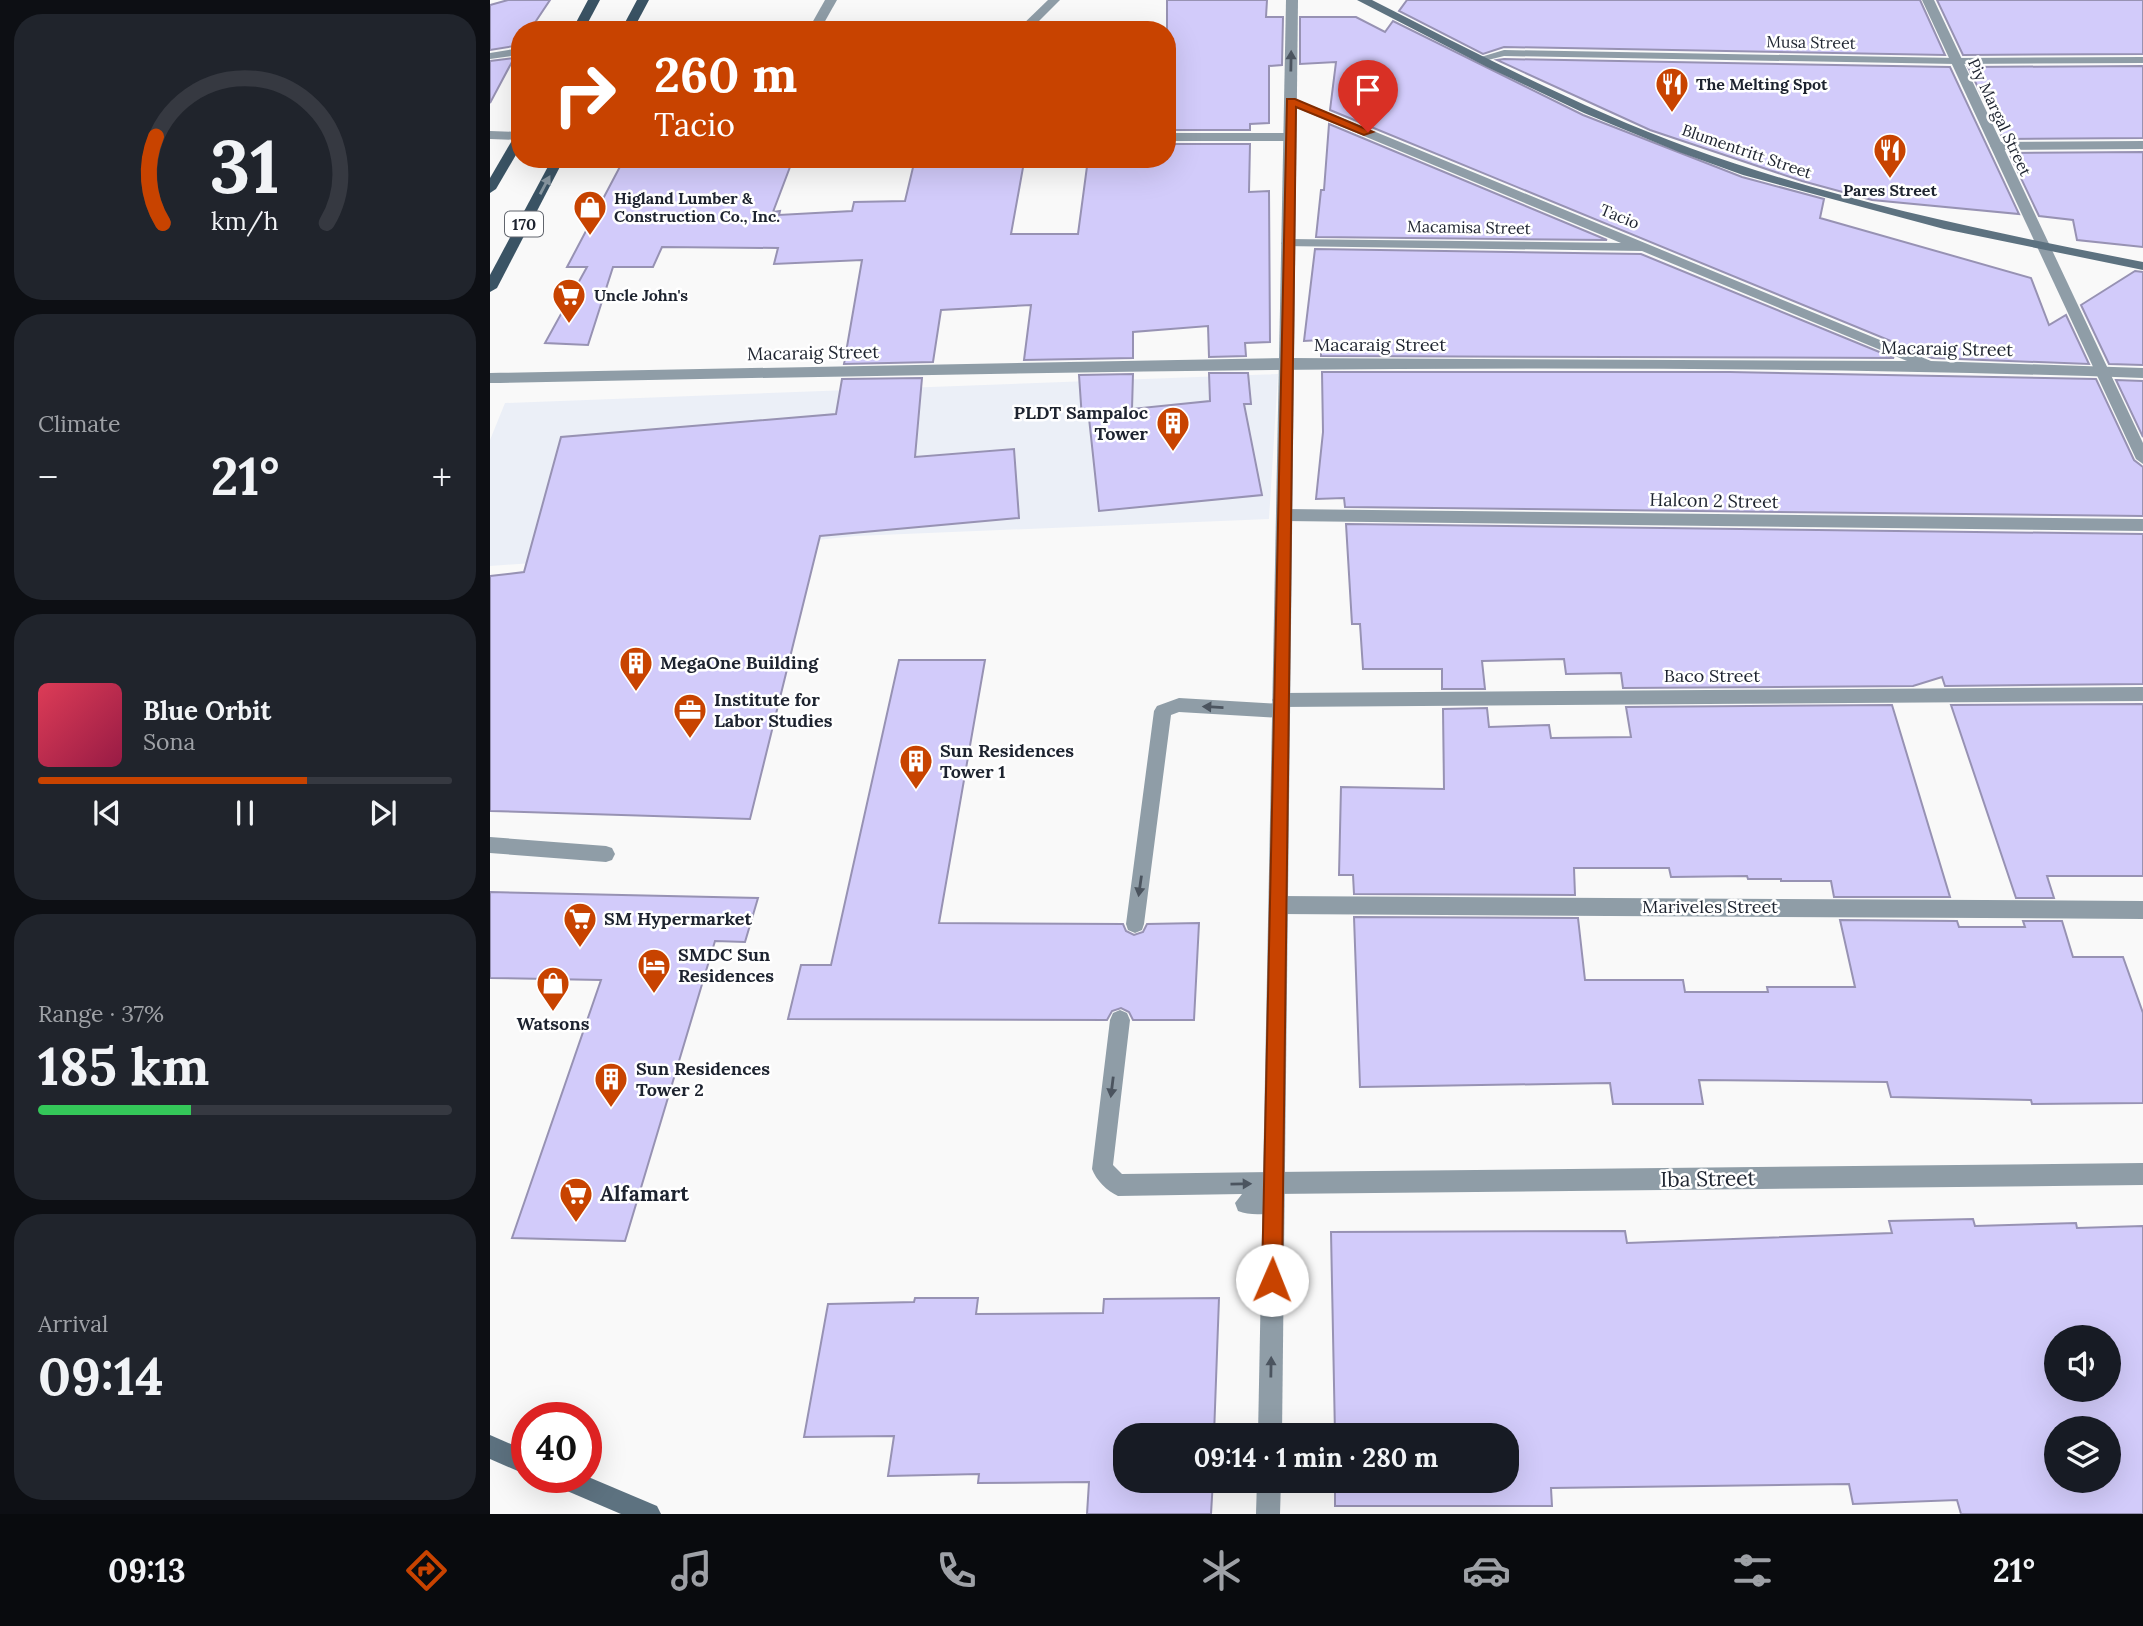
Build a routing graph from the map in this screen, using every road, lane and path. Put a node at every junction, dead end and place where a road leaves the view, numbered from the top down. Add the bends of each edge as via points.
1 (594, 0) edge
2 (643, 0) edge
3 (831, 0) edge
4 (1054, 0) edge
5 (1292, 0) edge
6 (1363, 0) edge
7 (1928, 0) edge
8 (583, 21) edge
9 (632, 21) edge
10 (819, 21) edge
11 (1032, 21) edge
12 (511, 52) edge
13 (490, 56) edge
14 (1480, 59) junction
15 (2143, 60) edge
16 (1956, 61) junction
17 (1291, 101) junction
18 (490, 135) edge
19 (511, 136) edge
20 (1176, 137) edge
21 (1290, 137) junction
22 (2143, 145) edge
23 (1996, 146) junction
24 (511, 152) edge
25 (553, 168) edge
26 (490, 189) edge
27 (1289, 243) junction
28 (1650, 247) junction
29 (2044, 248) junction
30 (2143, 266) edge
31 (490, 288) edge
32 (1287, 363) junction
33 (1934, 366) junction
34 (2102, 372) junction
35 (2143, 373) edge
36 (490, 378) edge
37 (2143, 459) edge
38 (1284, 516) junction
39 (2143, 525) edge
40 (2143, 694) edge
41 (1281, 706) junction
42 (490, 845) edge
43 (606, 854) dead end
44 (1278, 905) junction
45 (2143, 910) edge
46 (1135, 924) dead end
47 (1120, 1020) dead end
48 (2143, 1174) edge
49 (1274, 1193) junction
50 (1246, 1202) dead end
51 (1270, 1423) edge
52 (490, 1447) edge
53 (511, 1456) edge
54 (599, 1493) edge
55 (1269, 1493) edge
56 (649, 1514) edge
57 (1268, 1514) edge

1 - 8 main road
2 - 9 main road
3 - 10 street
4 - 11 street
17 -> 5 street
6 - 14 main road, Blumentritt Street
7 - 16 street, Piy Margal Street
12 - 13 street
14 - 16 street, Musa Street via 1504,53
14 - 29 main road, Blumentritt Street via 1622,126 1727,163 1824,195
15 - 16 street, Musa Street
16 - 23 street, Piy Margal Street
17 - 21 street
17 - 28 street, Tacio
18 - 19 street
20 - 21 street
21 - 27 street
22 - 23 street
23 - 29 street, Piy Margal Street
24 - 26 main road
31 -> 25 main road, 170
27 - 28 street, Macamisa Street
27 - 32 street
28 - 33 street, Tacio
29 - 30 main road, Blumentritt Street
29 - 34 street, Piy Margal Street
32 - 33 street, Macaraig Street
32 - 36 street, Macaraig Street
32 - 38 street
33 - 34 street, Macaraig Street
34 - 35 street, Macaraig Street
34 - 37 street, Piy Margal Street
38 - 39 street, Halcon 2 Street
38 - 41 street
40 - 41 street, Baco Street
41 - 44 street
41 -> 46 street, Baco Street via 1179,705 1163,711
42 - 43 street
44 - 45 street, Mariveles Street
44 - 49 street
47 -> 49 street via 1102,1168 1110,1177 1118,1185
48 - 49 street, Iba Street
49 - 50 street
51 -> 49 street
52 - 53 main road
54 - 56 main road
55 - 57 street

